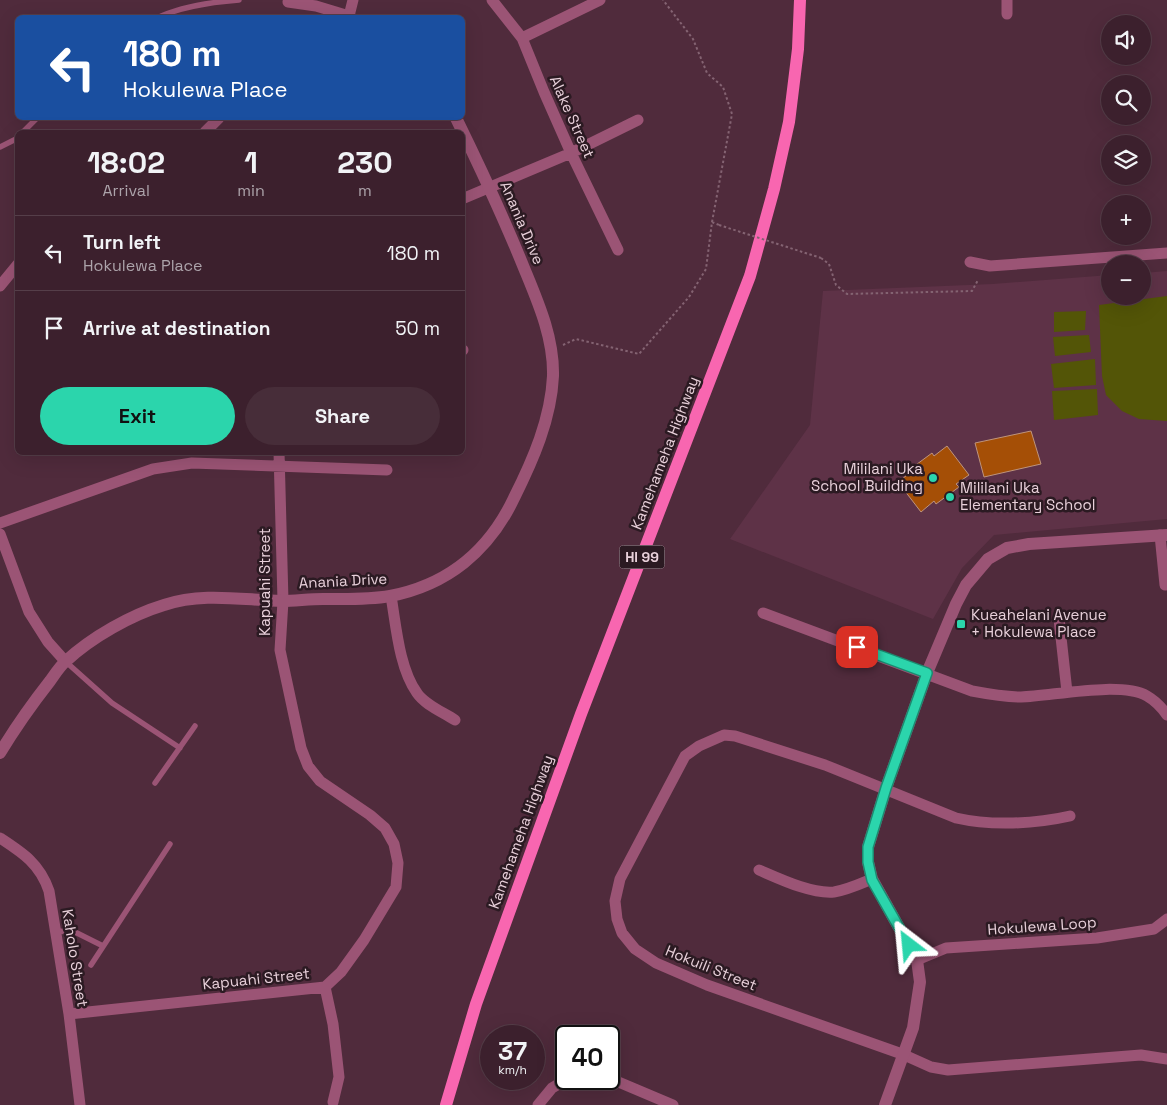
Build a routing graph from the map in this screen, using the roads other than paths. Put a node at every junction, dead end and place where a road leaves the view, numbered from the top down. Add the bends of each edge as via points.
1 (240, 0) edge
2 (353, 0) edge
3 (492, 0) edge
4 (600, 0) edge
5 (800, 0) edge
6 (1007, 0) edge
7 (285, 1) edge
8 (1007, 14) dead end
9 (163, 15) edge
10 (344, 15) edge
11 (350, 15) edge
12 (522, 38) junction
13 (35, 120) edge
14 (218, 120) edge
15 (638, 120) dead end
16 (25, 130) edge
17 (208, 130) edge
18 (465, 136) edge
19 (15, 140) edge
20 (0, 147) edge
21 (571, 153) junction
22 (491, 188) junction
23 (465, 198) edge
24 (618, 250) dead end
25 (1167, 253) edge
26 (970, 262) dead end
27 (15, 268) edge
28 (0, 286) edge
29 (279, 455) edge
30 (278, 465) junction
31 (387, 470) dead end
32 (0, 523) edge
33 (0, 534) edge
34 (1164, 535) edge
35 (1165, 585) dead end
36 (391, 596) junction
37 (283, 601) junction
38 (763, 612) dead end
39 (1059, 620) dead end
40 (65, 661) junction
41 (927, 673) junction
42 (1066, 692) junction
43 (1167, 714) edge
44 (455, 720) dead end
45 (195, 726) dead end
46 (180, 748) junction
47 (0, 753) edge
48 (155, 783) dead end
49 (886, 788) junction
50 (1070, 816) dead end
51 (0, 838) edge
52 (170, 844) dead end
53 (759, 870) dead end
54 (872, 880) junction
55 (1167, 919) edge
56 (56, 931) junction
57 (103, 946) junction
58 (917, 960) junction
59 (91, 965) dead end
60 (325, 987) junction
61 (69, 1014) junction
62 (902, 1054) junction
63 (1167, 1059) edge
64 (620, 1083) edge
65 (555, 1086) edge
66 (333, 1102) dead end
67 (80, 1105) edge
68 (446, 1105) edge
69 (538, 1105) edge
70 (670, 1105) edge
71 (885, 1105) edge

1 - 9 lane via 213,2
2 - 11 street
3 - 12 street, Alake Street
4 - 12 street
5 - 68 main road, Kamehameha Highway / HI 99 via 789,122 750,276 578,724 476,1004
6 - 8 street
7 - 10 street
12 - 21 street, Alake Street
13 - 16 lane
14 - 17 street
15 - 21 street
18 - 22 street, Anania Drive
19 - 20 lane
21 - 22 street
21 - 24 street, Alake Street
22 - 23 street
22 - 36 street, Anania Drive via 544,318 553,374 551,400 527,472 505,517 488,539 471,559 444,577 427,586
25 - 26 street via 990,266
27 - 28 street
29 - 30 street, Kapuahi Street
30 - 31 street
30 - 32 street via 192,464 153,469
30 - 37 street, Kapuahi Street
33 - 40 street via 29,612
34 - 35 street
34 - 41 street via 1029,544 1007,548 988,559 966,585
36 - 37 street, Anania Drive
36 - 44 street via 407,674 417,694
37 - 40 street, Anania Drive via 210,597 165,604 122,623
37 - 60 street, Kapuahi Street via 280,650 308,766 320,780 385,828 394,844 398,863 396,887 364,940 341,972
38 - 41 street
39 - 42 street
40 - 46 lane via 112,703
40 - 47 street, Anania Drive via 34,700
41 - 42 street via 997,696
41 - 49 street
42 - 43 street via 1133,691 1147,696
45 - 46 lane
46 - 48 lane
49 - 50 street, Hokuili Street via 956,818 974,822 1049,821
49 - 54 street via 868,847
49 - 62 street, Hokuili Street via 756,741 724,735 685,756 620,879 615,901 622,933 635,949 656,963 707,985
51 - 56 street, Kaholo Street via 33,861 44,877
52 - 57 lane
53 - 54 street via 822,892 836,892
54 - 58 street
55 - 58 street, Hokulewa Loop via 1154,929 1097,938 946,948
56 - 57 lane via 76,932
56 - 61 street, Kaholo Street
57 - 59 lane
58 - 62 street via 920,982 918,1005
60 - 61 street, Kapuahi Street
60 - 66 street via 339,1077
61 - 67 street, Kaholo Street
62 - 63 street, Hokuili Street via 931,1067 948,1070 1141,1055
62 - 71 street
64 - 70 street
65 - 69 street

